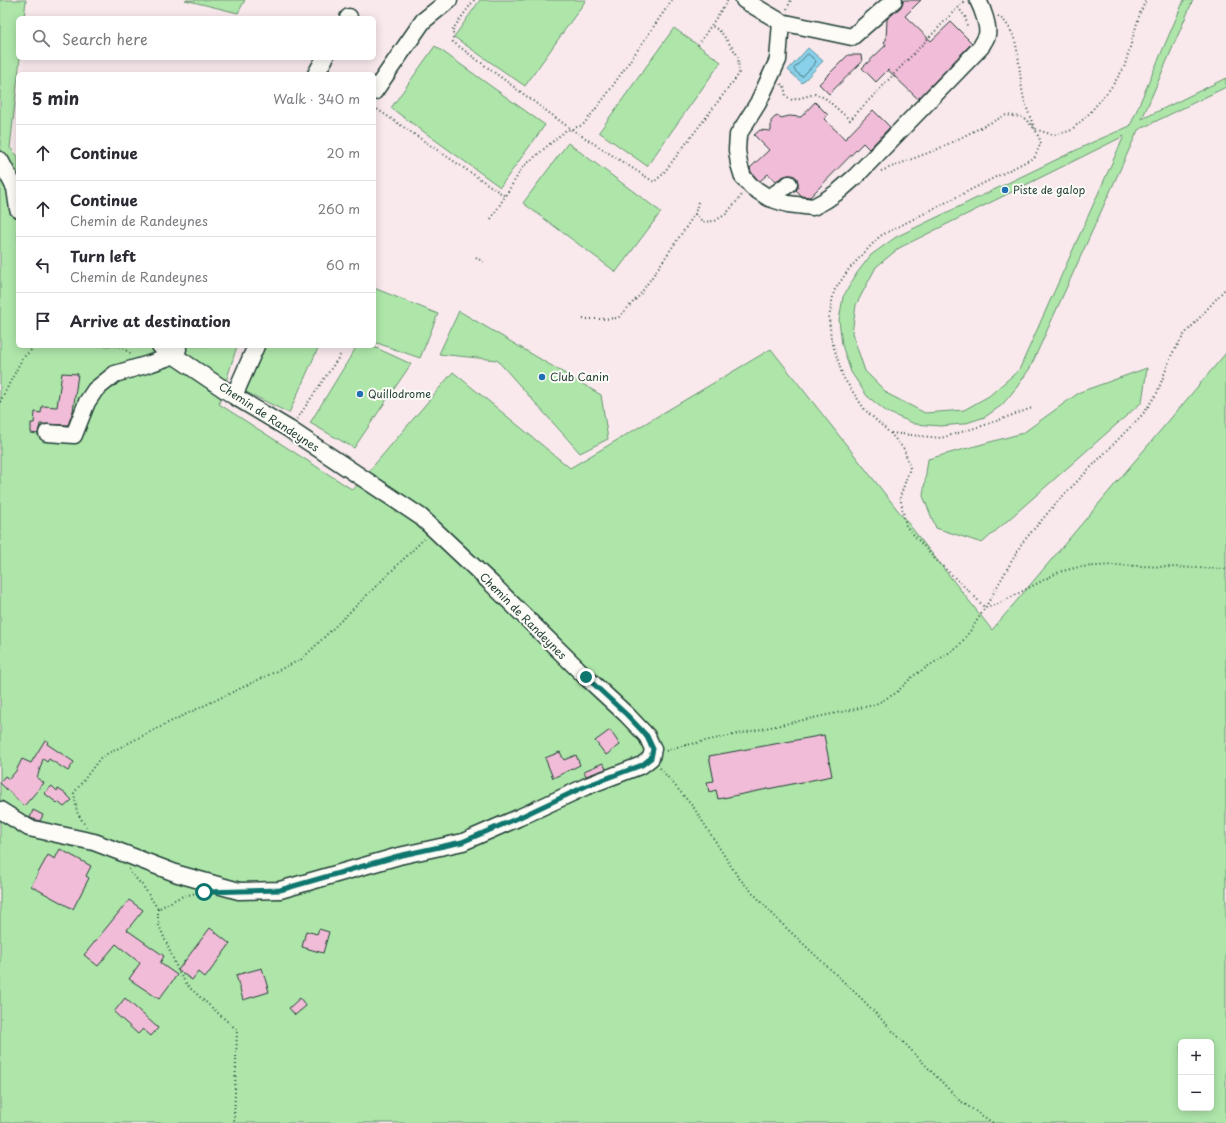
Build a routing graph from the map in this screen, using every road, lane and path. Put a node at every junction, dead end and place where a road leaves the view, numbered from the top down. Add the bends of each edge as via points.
1 (474, 0) edge
2 (672, 0) edge
3 (728, 0) edge
4 (744, 0) edge
5 (790, 0) edge
6 (894, 0) edge
7 (965, 0) edge
8 (1146, 0) edge
9 (446, 1) edge
10 (980, 3) edge
11 (958, 7) junction
12 (784, 16) junction
13 (711, 25) junction
14 (967, 26) dead end
15 (698, 45) dead end
16 (324, 60) edge
17 (317, 72) edge
18 (771, 76) junction
19 (376, 89) edge
20 (376, 108) edge
21 (571, 129) junction
22 (1035, 129) junction
23 (0, 160) edge
24 (876, 173) dead end
25 (749, 184) junction
26 (789, 184) dead end
27 (16, 195) edge
28 (505, 196) junction
29 (768, 198) junction
30 (698, 202) dead end
31 (695, 214) junction
32 (491, 219) dead end
33 (476, 257) dead end
34 (484, 262) dead end
35 (1226, 288) edge
36 (583, 319) dead end
37 (33, 348) edge
38 (165, 348) edge
39 (255, 348) edge
40 (176, 352) junction
41 (341, 354) dead end
42 (234, 396) junction
43 (0, 402) edge
44 (1032, 408) dead end
45 (288, 429) junction
46 (47, 432) dead end
47 (890, 432) junction
48 (433, 529) junction
49 (1226, 569) edge
50 (985, 608) junction
51 (651, 758) junction
52 (0, 810) edge
53 (94, 842) junction
54 (120, 852) junction
55 (198, 893) dead end
56 (158, 909) junction
57 (234, 1123) edge
58 (994, 1123) edge

1 - 21 path via 453,29 453,42
2 - 21 path via 583,126
3 - 13 path
4 - 12 street
5 - 12 path
6 - 12 street via 852,37
7 - 11 path
8 - 22 path via 1124,68 1087,116 1070,131 1053,135
9 - 19 street via 423,21
10 - 22 path via 1005,21 1015,40 1024,98
10 - 29 street via 987,35 981,47 855,177 832,196 813,207
11 - 14 path via 966,18
11 - 18 path via 850,120 824,98 815,94 792,100 786,96 784,86
12 - 18 street via 778,60
13 - 15 path
13 - 21 path via 721,32 738,56 739,74 654,182
16 - 17 street
18 - 25 street via 758,103 738,134 739,164
20 - 28 path
21 - 28 path via 565,131 523,167
22 - 24 path via 1022,117 1006,115 938,149
22 - 47 path via 1041,142 1035,157 880,236 849,268 834,291 829,318 831,338 843,377 865,410
23 - 27 street via 15,188
25 - 29 street
25 - 31 path via 726,214 715,221 703,222
26 - 29 street
28 - 32 path
30 - 31 path
31 - 36 path via 639,296 618,318
33 - 34 path
35 - 50 path via 1184,335 1172,354 1157,393 1143,414 1058,501 1022,543
37 - 43 path via 22,359
38 - 40 street, Chemin de Randeynes
39 - 42 street
40 - 42 street, Chemin de Randeynes
40 - 46 street via 149,364 115,374 95,390 87,402 74,435
41 - 45 path via 298,419
42 - 45 street, Chemin de Randeynes
44 - 47 path via 941,438
45 - 48 street, Chemin de Randeynes via 421,517
47 - 50 path via 904,449 910,468 900,497 906,526 935,559
48 - 51 street, Chemin de Randeynes via 647,736 653,749
48 - 53 path via 302,659 101,757 74,793 77,812
49 - 50 path via 1112,565 1079,567 1059,572 996,605
50 - 51 path via 958,646 913,676 896,693 874,705 672,748
51 - 54 street via 642,765 586,786 462,842 398,856 280,890 239,891 178,874
51 - 58 path via 694,808 738,877 781,923 862,998 959,1100
52 - 53 street via 29,828
53 - 54 street
54 - 56 path via 131,873
55 - 56 path via 180,897
56 - 57 path via 158,923 180,975 190,988 237,1030

